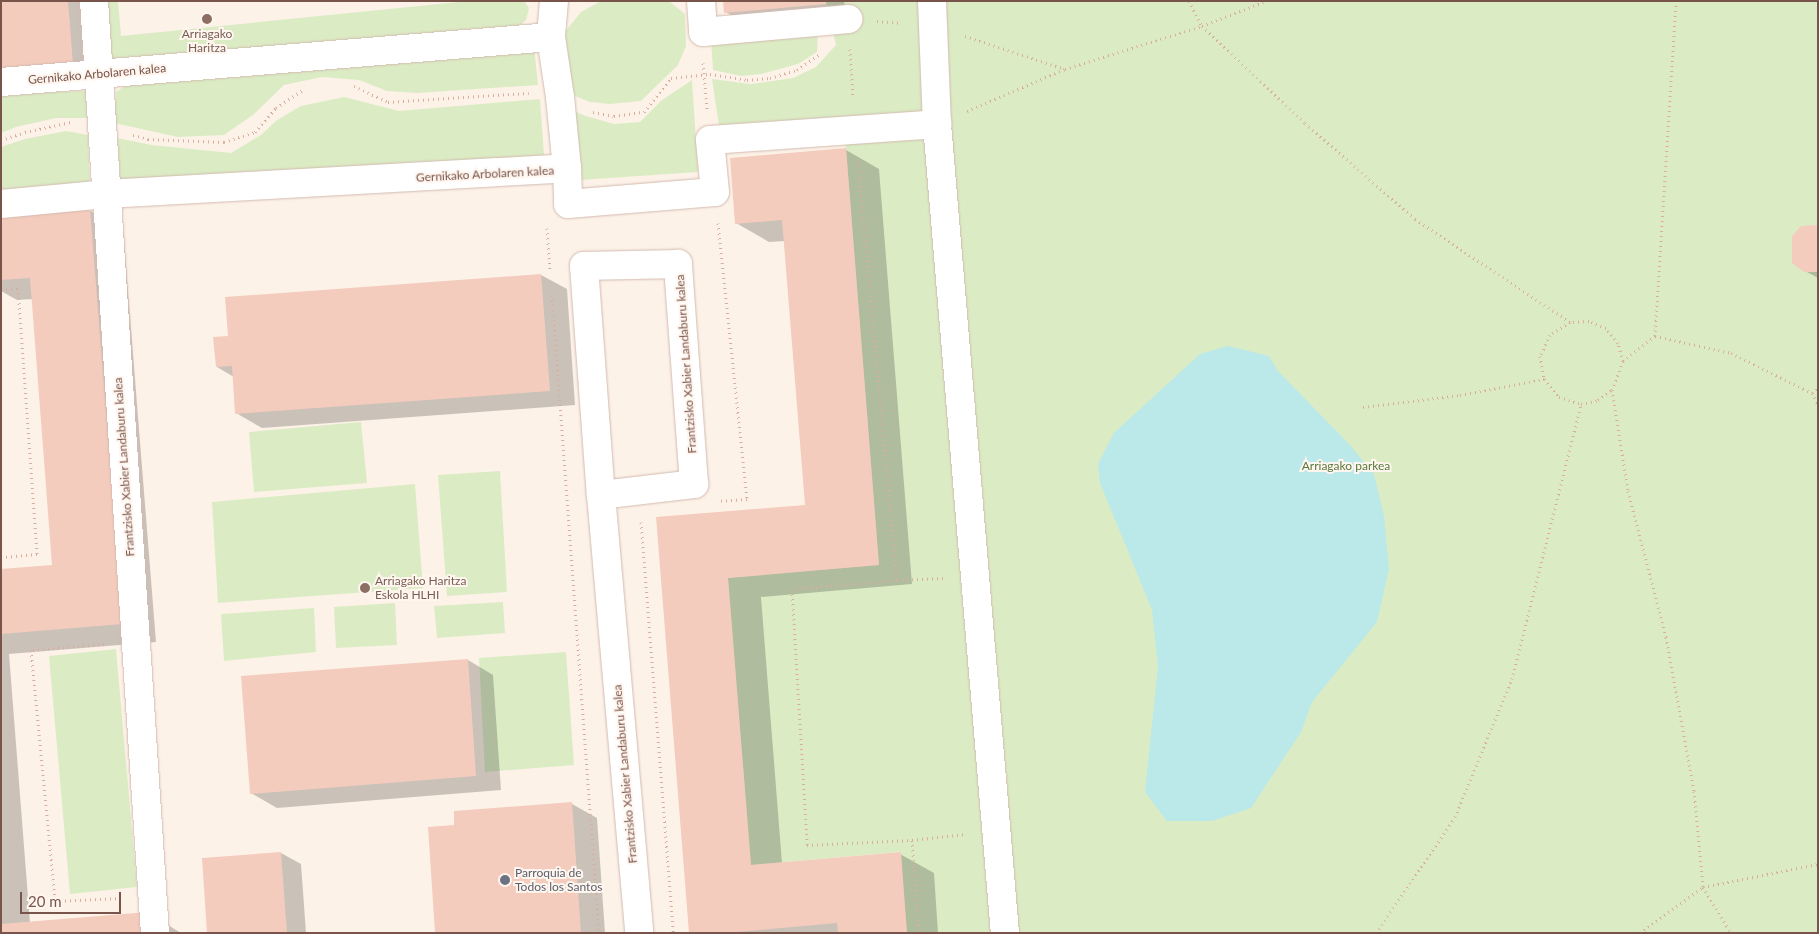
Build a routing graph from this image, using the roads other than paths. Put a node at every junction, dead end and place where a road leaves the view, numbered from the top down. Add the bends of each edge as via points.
1 (94, 1) edge
2 (554, 1) edge
3 (701, 1) edge
4 (933, 14) edge
5 (848, 19) road end
6 (551, 37) junction
7 (100, 73) junction
8 (1, 82) edge
9 (937, 124) junction
10 (567, 168) junction
11 (106, 194) junction
12 (1, 204) edge
13 (601, 495) junction
14 (155, 933) edge
15 (640, 933) edge
16 (1005, 933) edge

1 - 7 street, Frantzisko Xabier Landaburu kalea
2 - 6 street
3 - 5 street via 703,32
4 - 9 street
6 - 7 street, Gernikako Arbolaren kalea
6 - 10 street
7 - 8 street, Gernikako Arbolaren kalea
7 - 11 street, Frantzisko Xabier Landaburu kalea
9 - 10 street, Gernikako Arbolaren kalea via 710,140 715,192 568,204
9 - 16 street
10 - 11 street, Gernikako Arbolaren kalea
11 - 12 street, Gernikako Arbolaren kalea
11 - 14 street, Frantzisko Xabier Landaburu kalea
13 - 13 street, Frantzisko Xabier Landaburu kalea via 694,484 678,264 584,266
13 - 15 street, Frantzisko Xabier Landaburu kalea

